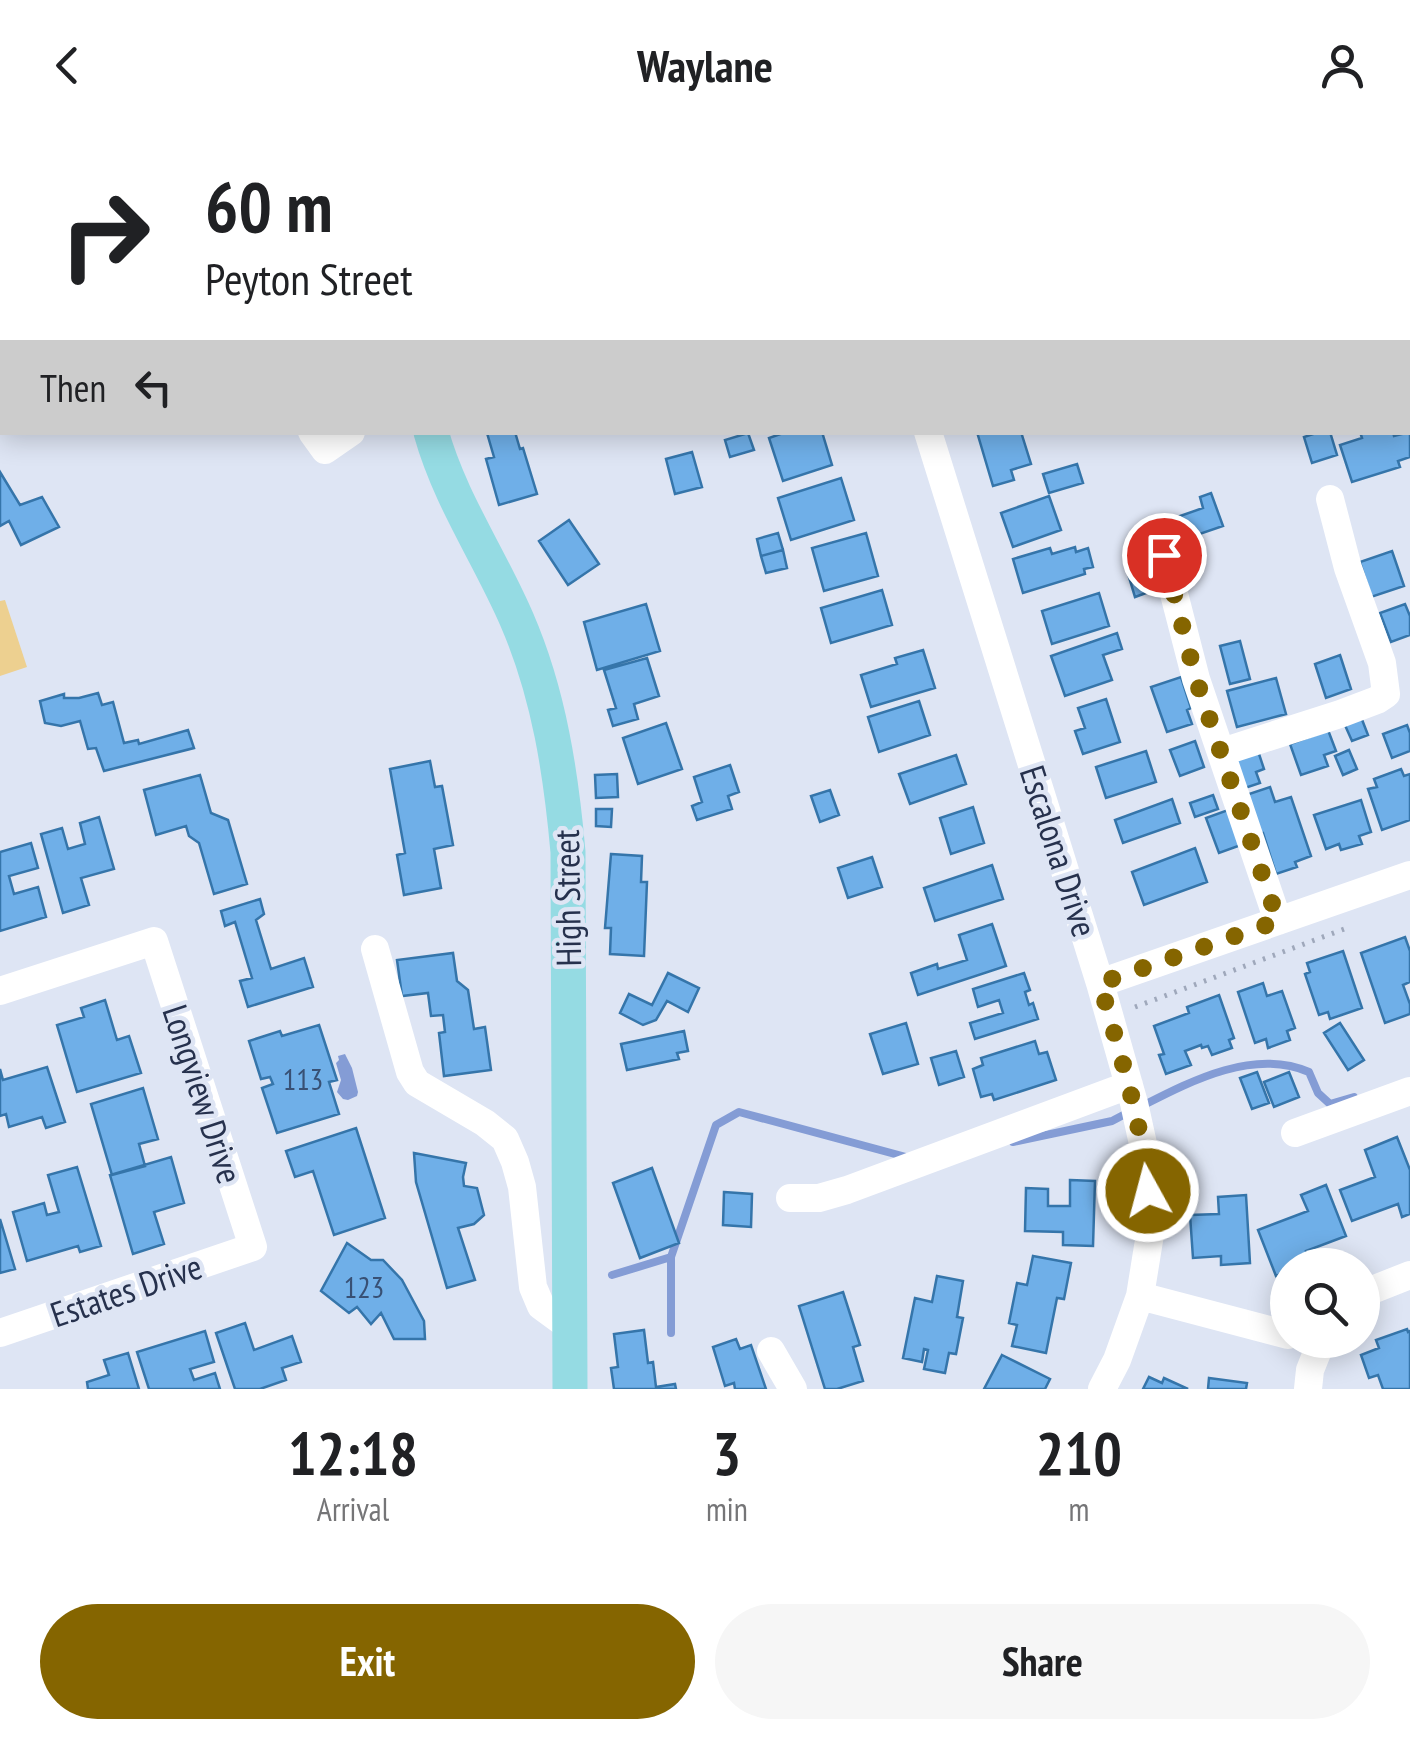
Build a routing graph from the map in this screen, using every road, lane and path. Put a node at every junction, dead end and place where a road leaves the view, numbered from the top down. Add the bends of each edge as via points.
1 (314, 435) edge
2 (347, 435) edge
3 (432, 435) edge
4 (929, 435) edge
5 (1330, 499) dead end
6 (1164, 555) dead end
7 (1222, 752) junction
8 (1410, 874) edge
9 (1278, 921) junction
10 (1351, 926) dead end
11 (375, 949) dead end
12 (1100, 983) junction
13 (0, 992) edge
14 (1135, 1007) dead end
15 (1129, 1086) junction
16 (1410, 1092) edge
17 (1296, 1133) dead end
18 (790, 1198) dead end
19 (253, 1247) joint
20 (1410, 1275) edge
21 (1380, 1287) edge
22 (1140, 1296) junction
23 (570, 1328) junction
24 (1270, 1329) edge
25 (0, 1332) edge
26 (770, 1351) dead end
27 (1313, 1358) edge
28 (570, 1389) edge
29 (792, 1389) edge
30 (1102, 1389) edge
31 (1308, 1389) edge

1 - 2 street via 325,450
3 - 23 main road, High Street via 448,486 518,621 543,690 562,788 568,852
4 - 12 street, Escalona Drive
5 - 7 street via 1386,694
6 - 7 street
7 - 9 street
8 - 9 street
9 - 12 street
10 - 14 path
11 - 23 street via 417,1083 505,1139 522,1187 533,1288 542,1306
12 - 15 street, Escalona Drive
13 - 19 street, Longview Drive via 154,942
15 - 18 street via 847,1190
15 - 22 street, Escalona Drive via 1145,1153 1151,1228
16 - 17 street
19 - 25 street, Estates Drive
20 - 21 street
22 - 24 street
22 - 30 street, Escalona Drive
23 - 28 main road, High Street
26 - 29 street
27 - 31 street

